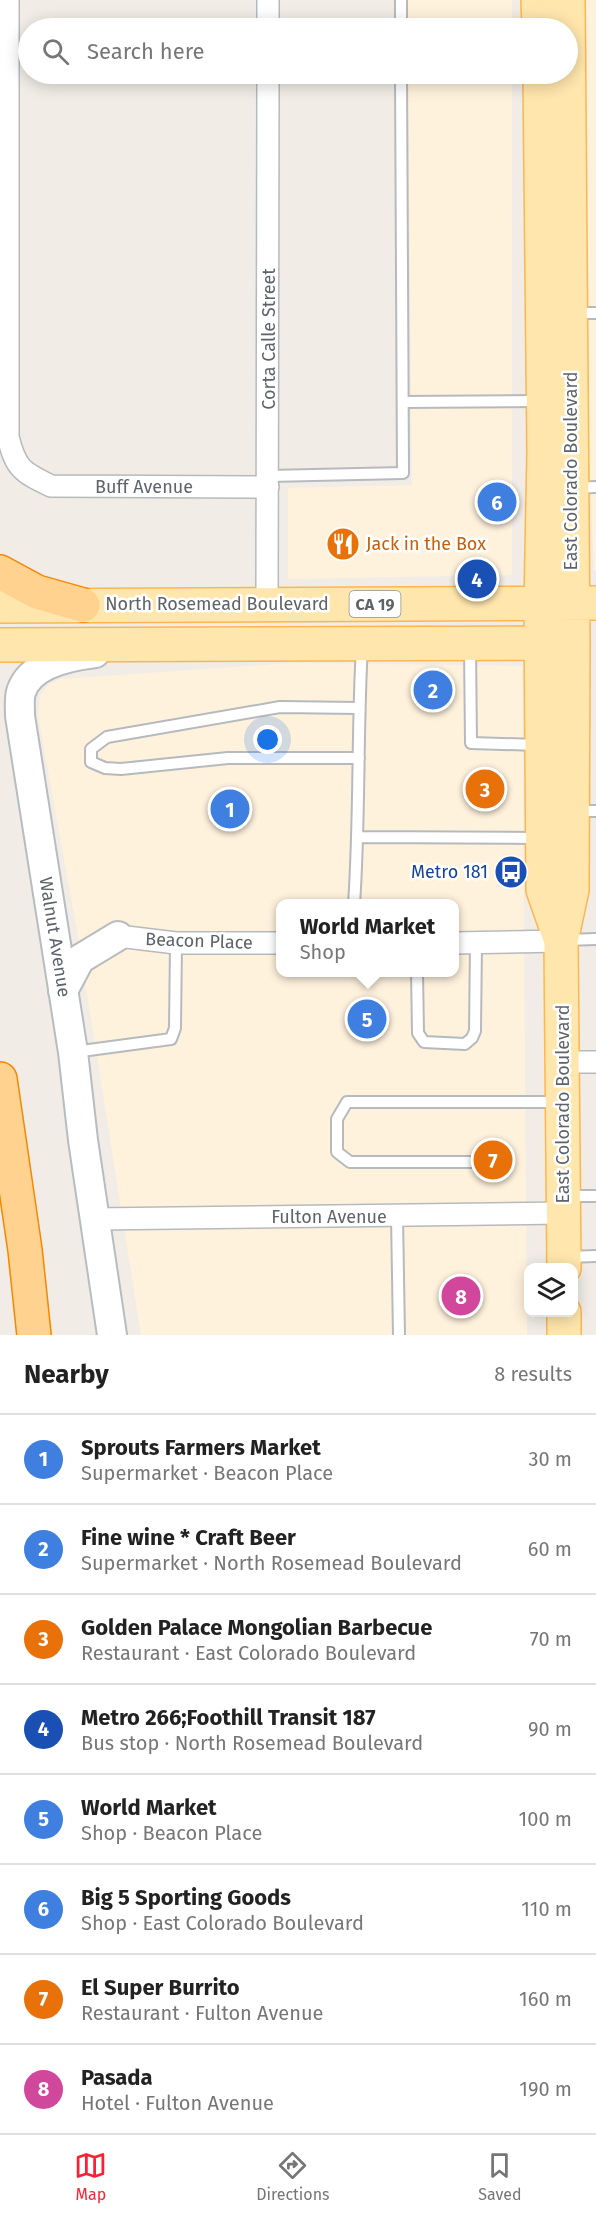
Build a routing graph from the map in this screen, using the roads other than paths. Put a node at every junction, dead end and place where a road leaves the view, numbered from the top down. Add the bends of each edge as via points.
1 (8, 0) edge
2 (268, 0) edge
3 (401, 0) edge
4 (538, 0) edge
5 (568, 0) edge
6 (268, 18) edge
7 (401, 18) edge
8 (539, 18) edge
9 (569, 18) edge
10 (268, 84) edge
11 (401, 84) edge
12 (540, 84) edge
13 (572, 84) edge
14 (583, 313) edge
15 (543, 401) junction
16 (403, 402) junction
17 (269, 482) junction
18 (584, 488) edge
19 (0, 572) edge
20 (267, 604) junction
21 (570, 604) edge
22 (83, 605) junction
23 (0, 606) edge
24 (470, 643) junction
25 (541, 643) junction
26 (362, 644) junction
27 (584, 644) edge
28 (0, 645) edge
29 (160, 645) junction
30 (358, 708) junction
31 (542, 745) junction
32 (359, 758) junction
33 (584, 811) edge
34 (358, 837) junction
35 (542, 837) junction
36 (354, 899) edge
37 (118, 936) joint
38 (596, 939) edge
39 (561, 941) junction
40 (177, 943) junction
41 (459, 943) edge
42 (476, 943) junction
43 (276, 944) edge
44 (417, 977) edge
45 (63, 991) junction
46 (73, 1052) junction
47 (562, 1062) junction
48 (596, 1062) edge
49 (0, 1079) edge
50 (562, 1102) junction
51 (472, 1162) dead end
52 (596, 1196) edge
53 (563, 1205) junction
54 (397, 1216) junction
55 (95, 1219) junction
56 (596, 1256) edge
57 (564, 1262) edge
58 (564, 1317) edge
59 (34, 1335) edge
60 (112, 1335) edge
61 (399, 1335) edge
62 (564, 1335) edge

1 - 17 street, Buff Avenue via 8,437 14,460 22,472 51,486
2 - 6 street
3 - 7 lane
4 - 8 main road
5 - 9 main road, East Colorado Boulevard
10 - 17 street, Corta Calle Street
11 - 16 lane
12 - 15 main road, East Colorado Boulevard
13 - 14 main road, East Colorado Boulevard
14 - 18 main road, East Colorado Boulevard
15 - 16 lane
15 - 21 main road, East Colorado Boulevard
16 - 17 lane via 403,473
17 - 20 street, Corta Calle Street
18 - 21 main road, East Colorado Boulevard
19 - 22 highway via 37,592
20 - 21 main road, North Rosemead Boulevard / CA 19
20 - 22 main road, North Rosemead Boulevard / CA 19
21 - 25 main road, East Colorado Boulevard
21 - 27 main road, East Colorado Boulevard
22 - 23 main road, North Rosemead Boulevard / CA 19
24 - 25 main road, CA 19
24 - 26 main road, CA 19
24 - 31 lane via 471,743
25 - 27 main road, CA 19
25 - 31 main road, East Colorado Boulevard
26 - 29 main road, CA 19
26 - 30 lane
27 - 33 main road, East Colorado Boulevard
28 - 29 main road, CA 19
29 - 45 main road, Walnut Avenue via 65,658 32,674 20,694 20,716
30 - 32 lane
30 - 32 lane via 280,707 107,737 91,748 91,762 121,769 228,758
31 - 35 main road, East Colorado Boulevard
32 - 34 lane
33 - 39 main road, East Colorado Boulevard
34 - 35 lane
34 - 36 lane
35 - 39 main road, East Colorado Boulevard via 543,890
37 - 40 street, Beacon Place
37 - 45 main road via 80,959
38 - 39 lane
39 - 42 street
39 - 47 main road, East Colorado Boulevard
40 - 43 street, Beacon Place
40 - 46 lane via 176,1028 171,1039
41 - 42 street
42 - 44 lane via 475,1031 465,1044 424,1042 418,1034
45 - 46 main road, Walnut Avenue
46 - 55 main road, Walnut Avenue
47 - 48 street
47 - 50 main road, East Colorado Boulevard
49 - 59 highway
50 - 51 lane via 347,1102 337,1119 337,1152 350,1162
50 - 53 main road, East Colorado Boulevard
52 - 53 lane
53 - 54 street, Fulton Avenue
53 - 57 main road, East Colorado Boulevard
54 - 55 street, Fulton Avenue
54 - 61 lane
55 - 60 main road, Walnut Avenue
56 - 57 lane
58 - 62 main road

